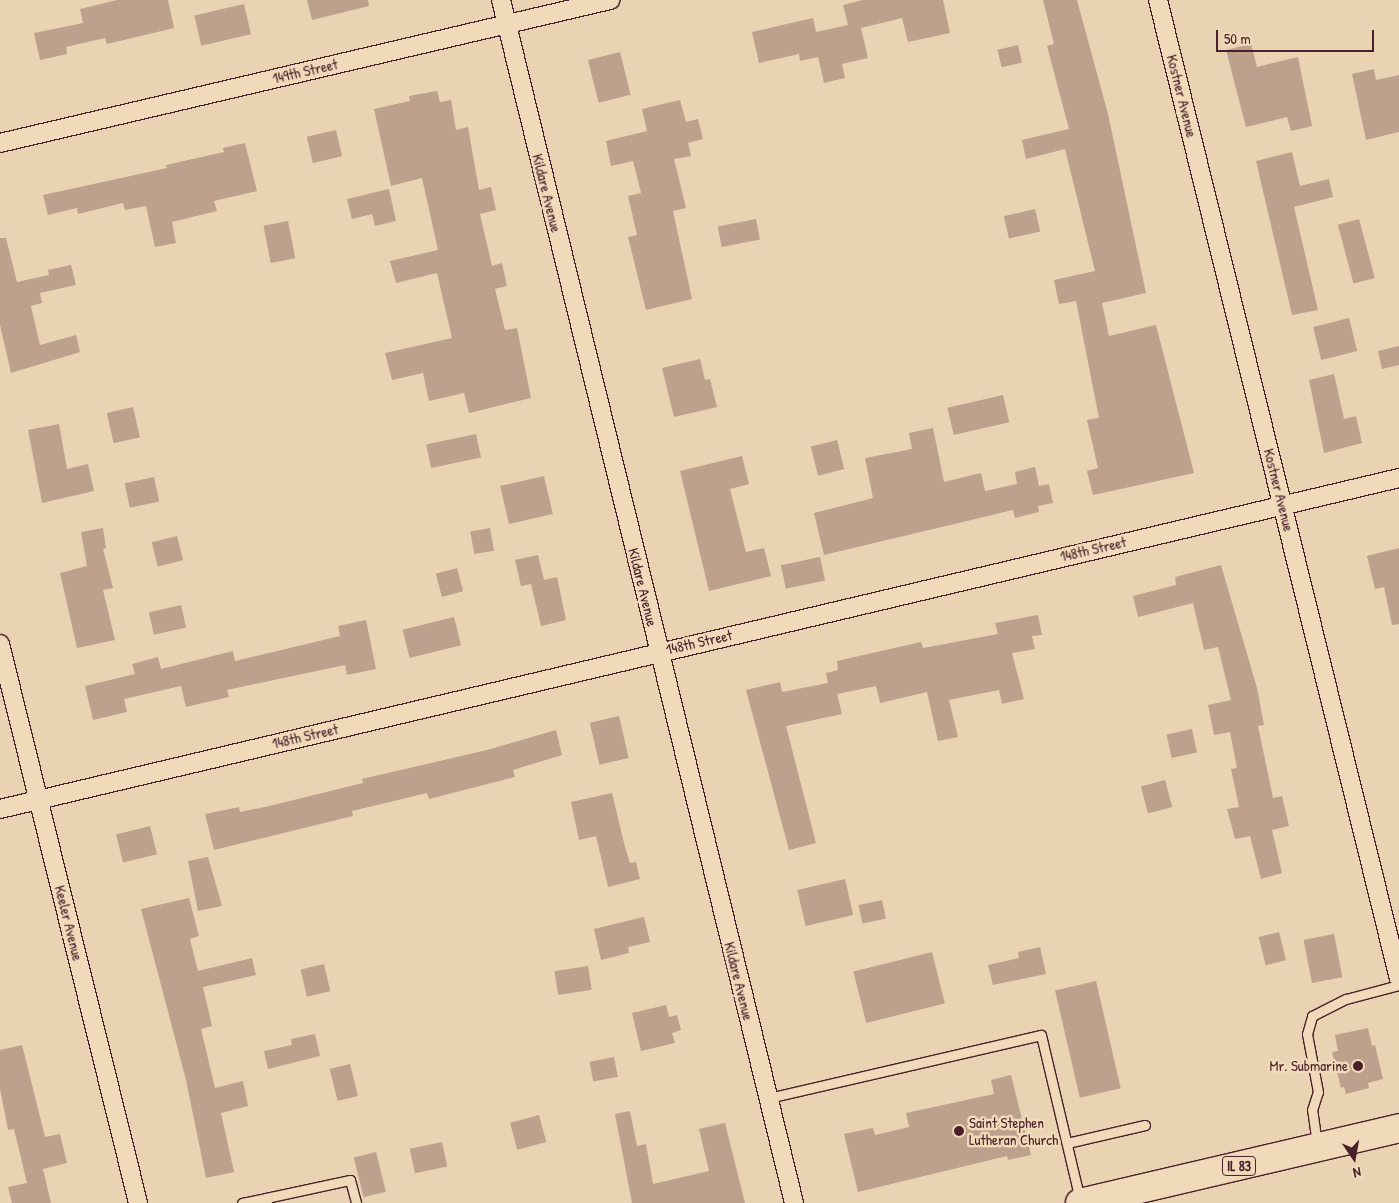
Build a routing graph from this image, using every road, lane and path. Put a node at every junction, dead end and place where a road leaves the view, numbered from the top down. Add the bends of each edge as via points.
1 (500, 0) edge
2 (610, 0) edge
3 (1158, 0) edge
4 (506, 24) junction
5 (0, 142) edge
6 (1399, 478) edge
7 (1283, 505) junction
8 (0, 644) edge
9 (658, 651) junction
10 (38, 800) junction
11 (0, 808) edge
12 (1399, 979) edge
13 (1399, 985) edge
14 (768, 1098) junction
15 (1145, 1125) dead end
16 (1399, 1128) edge
17 (1066, 1143) junction
18 (1317, 1147) junction
19 (1118, 1199) edge
20 (266, 1201) edge
21 (138, 1203) edge
22 (242, 1203) edge
23 (356, 1203) edge
24 (794, 1203) edge
25 (1080, 1203) edge

1 - 4 street, Kildare Avenue
2 - 4 street, 149th Street
3 - 7 street, Kostner Avenue
4 - 5 street, 149th Street
4 - 9 street, Kildare Avenue
6 - 7 street, 148th Street
7 - 9 street, 148th Street
7 - 12 street, Kostner Avenue
8 - 10 street, Keeler Avenue
9 - 10 street, 148th Street
9 - 14 street, Kildare Avenue
10 - 11 street, 148th Street
10 - 21 street, Keeler Avenue
13 - 18 lane via 1346,999 1312,1016 1307,1034 1318,1092 1312,1110
14 - 17 lane via 1041,1035
14 - 24 street, Kildare Avenue
15 - 17 lane
16 - 18 main road, IL 83
17 - 25 lane
18 - 19 main road, IL 83
19 - 25 main road, IL 83
20 - 22 lane
20 - 23 lane via 350,1180

